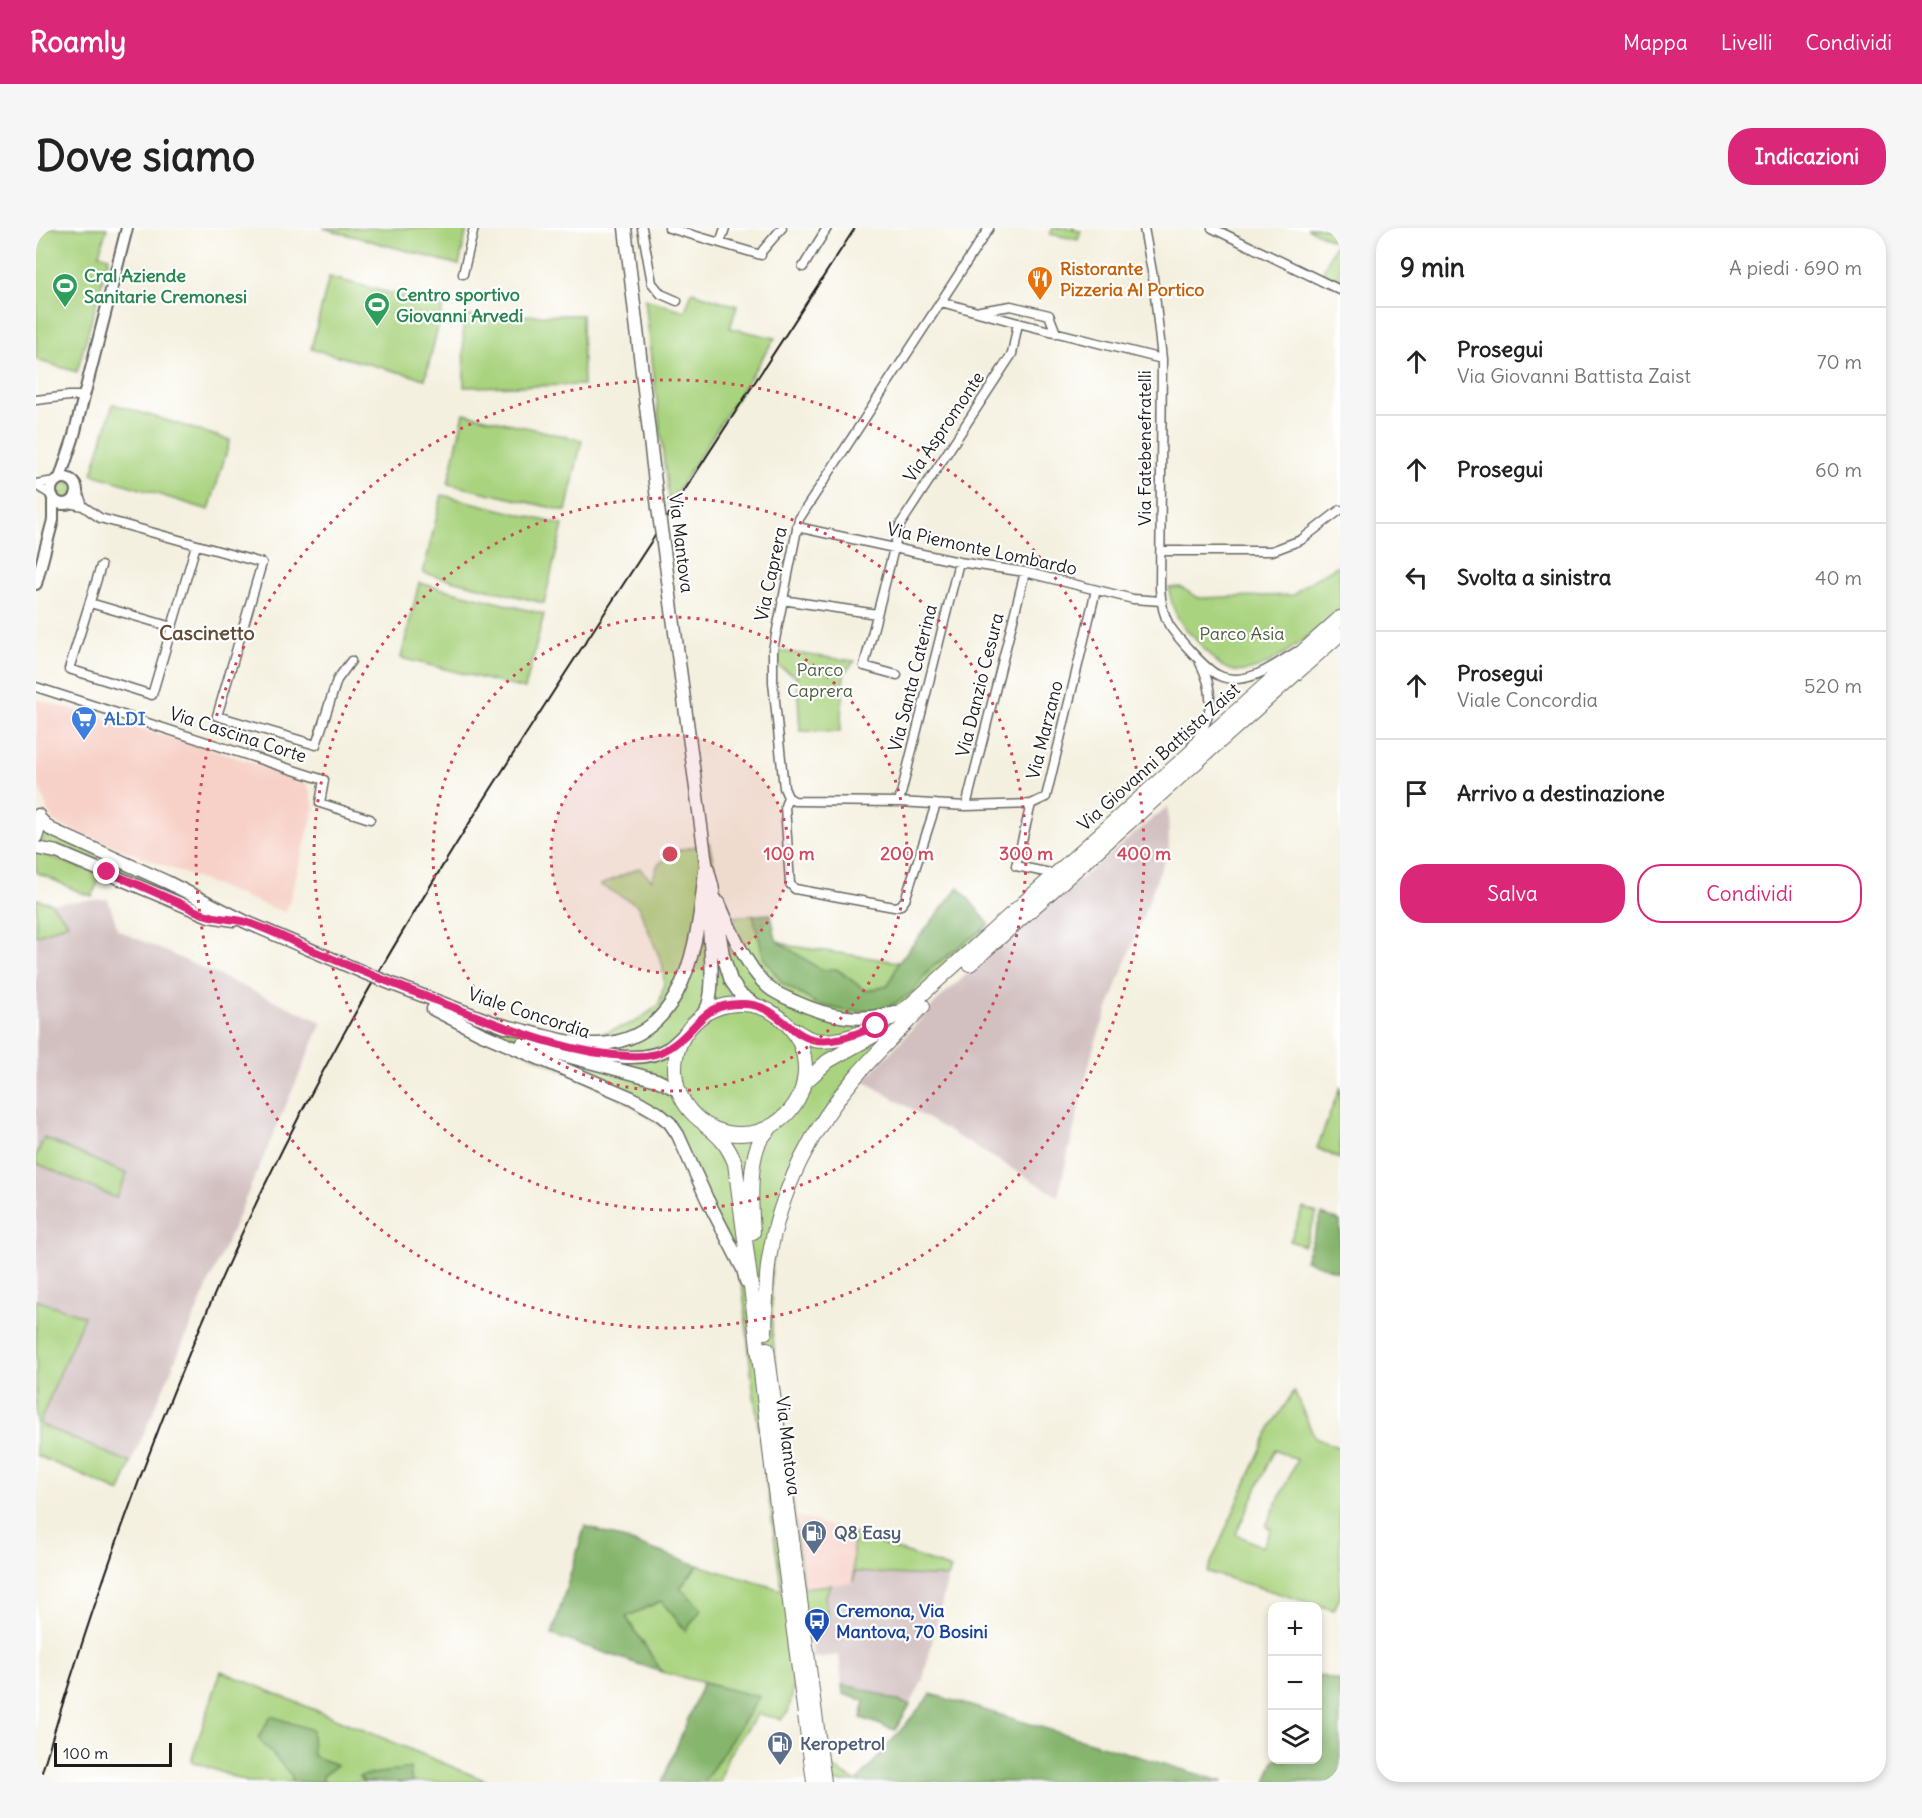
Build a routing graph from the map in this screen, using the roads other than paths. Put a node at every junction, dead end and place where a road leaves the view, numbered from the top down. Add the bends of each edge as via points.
1 (128, 228) edge
2 (474, 228) edge
3 (625, 228) edge
4 (642, 228) edge
5 (669, 228) edge
6 (725, 228) edge
7 (782, 228) edge
8 (827, 228) edge
9 (989, 228) edge
10 (1144, 228) edge
11 (1212, 228) edge
12 (720, 243) junction
13 (804, 267) dead end
14 (463, 274) dead end
15 (1340, 290) edge
16 (677, 301) dead end
17 (941, 302) junction
18 (978, 312) junction
19 (1018, 323) junction
20 (1056, 333) junction
21 (1162, 359) junction
22 (84, 396) junction
23 (36, 400) edge
24 (74, 439) junction
25 (58, 479) junction
26 (36, 485) edge
27 (76, 487) junction
28 (52, 496) junction
29 (67, 504) junction
30 (83, 506) junction
31 (1340, 510) edge
32 (53, 520) junction
33 (797, 527) junction
34 (196, 545) junction
35 (893, 548) junction
36 (1161, 550) junction
37 (40, 551) edge
38 (959, 562) junction
39 (101, 566) dead end
40 (1025, 572) junction
41 (36, 584) edge
42 (1096, 590) junction
43 (782, 600) junction
44 (1161, 601) junction
45 (90, 603) junction
46 (877, 614) junction
47 (1340, 618) edge
48 (172, 627) junction
49 (1340, 634) edge
50 (1317, 639) junction
51 (1197, 658) junction
52 (351, 661) dead end
53 (897, 675) dead end
54 (36, 687) edge
55 (1174, 768) junction
56 (788, 797) junction
57 (899, 802) junction
58 (936, 804) junction
59 (1031, 804) junction
60 (966, 806) junction
61 (37, 814) edge
62 (370, 819) dead end
63 (36, 837) edge
64 (36, 848) edge
65 (1055, 874) junction
66 (709, 880) junction
67 (246, 922) junction
68 (392, 984) junction
69 (759, 1006) junction
70 (908, 1006) junction
71 (923, 1006) junction
72 (433, 1009) junction
73 (701, 1017) junction
74 (498, 1024) junction
75 (793, 1029) junction
76 (687, 1032) junction
77 (805, 1082) junction
78 (679, 1091) junction
79 (705, 1125) junction
80 (770, 1128) junction
81 (760, 1329) junction
82 (814, 1782) edge
83 (824, 1782) edge

1 - 22 street
2 - 14 street
3 - 66 main road, Via Mantova, bridge via 658,508
4 - 16 street via 652,284 661,294
5 - 12 street
6 - 12 street
7 - 12 street via 762,252
8 - 13 street
9 - 17 street, Via Caprera
10 - 21 street, Via Fatebenefratelli
11 - 15 street
17 - 18 street
17 - 33 street, Via Caprera
18 - 19 street
18 - 20 street via 1011,306 1049,315
19 - 20 street
19 - 35 street, Via Aspromonte via 1012,354 904,517
20 - 21 street
21 - 36 street, Via Fatebenefratelli
22 - 23 street
22 - 24 street
24 - 25 street
24 - 27 street via 71,465
25 - 26 street
25 - 27 street via 67,478
25 - 28 street via 51,487
26 - 28 street
27 - 29 street via 75,499
27 - 30 street
28 - 29 street
28 - 32 street
29 - 30 street
29 - 32 street
30 - 34 street via 100,518
31 - 36 street via 1301,540 1272,551
32 - 37 street
33 - 35 street, Via Piemonte Lombardo
33 - 43 street, Via Caprera
34 - 48 street
34 - 52 street via 262,563 217,716 316,745 337,680
35 - 38 street, Via Piemonte Lombardo
35 - 46 street, Via Aspromonte
36 - 44 street, Via Fatebenefratelli
37 - 41 street
38 - 40 street, Via Piemonte Lombardo
38 - 57 street, Via Santa Caterina
39 - 45 street
40 - 42 street, Via Piemonte Lombardo
40 - 60 street, Via Danzio Cesura
42 - 44 street, Via Piemonte Lombardo
42 - 59 street, Via Marzano via 1046,797
43 - 46 street
43 - 56 street, Via Caprera via 773,650 773,682
44 - 51 street, Via Fatebenefratelli via 1170,625
45 - 48 street
45 - 48 street via 69,669 152,695
46 - 53 street, Via Aspromonte via 864,666
47 - 50 main road, Via Giovanni Battista Zaist
49 - 71 main road, Via Giovanni Battista Zaist
50 - 51 street, Via Fatebenefratelli via 1245,678 1217,675
50 - 55 main road, Via Giovanni Battista Zaist
51 - 55 street, Via Fatebenefratelli via 1208,678 1210,707 1205,727
54 - 62 street, Via Cascina Corte via 324,780 320,803
55 - 65 main road, Via Giovanni Battista Zaist
56 - 57 street via 802,802
56 - 58 street, Via Caprera via 785,806 790,884 795,889 894,907 905,900
57 - 58 street
58 - 60 street
59 - 60 street
59 - 65 street, Via Marzano via 1016,866
61 - 63 main road, Viale Concordia via 40,824
61 - 67 main road, Viale Concordia via 50,829
64 - 67 main road, Viale Concordia via 57,852 209,916
65 - 70 main road, Via Giovanni Battista Zaist
66 - 69 main road via 731,981 740,994
66 - 70 main road via 745,956 775,992 846,1018 878,1016
66 - 73 main road via 710,995
66 - 74 main road via 683,984 671,1005 642,1032 622,1040 583,1044
67 - 68 main road, Viale Concordia, bridge
68 - 72 main road, Viale Concordia
68 - 74 main road, Viale Concordia
69 - 73 main road via 729,1005
69 - 75 main road
70 - 75 main road, Via Giovanni Battista Zaist via 876,1026 835,1039 812,1039
71 - 77 main road, Via Giovanni Battista Zaist via 828,1061
71 - 81 main road via 856,1077 820,1126 796,1170 773,1239
72 - 78 main road, Viale Concordia via 525,1045 657,1080
72 - 81 main road via 646,1104 670,1123 743,1269
73 - 76 main road
74 - 76 main road, Viale Concordia via 580,1050 624,1056 658,1053
75 - 77 main road via 804,1054
76 - 78 main road via 676,1061
77 - 80 main road via 795,1105
78 - 79 main road via 689,1110
79 - 80 main road via 730,1134 751,1134
79 - 81 main road, Via Mantova via 720,1136 735,1163
80 - 81 main road, Via Mantova via 756,1152 751,1200
81 - 82 main road, Via Mantova via 771,1464
81 - 83 main road, Via Mantova

